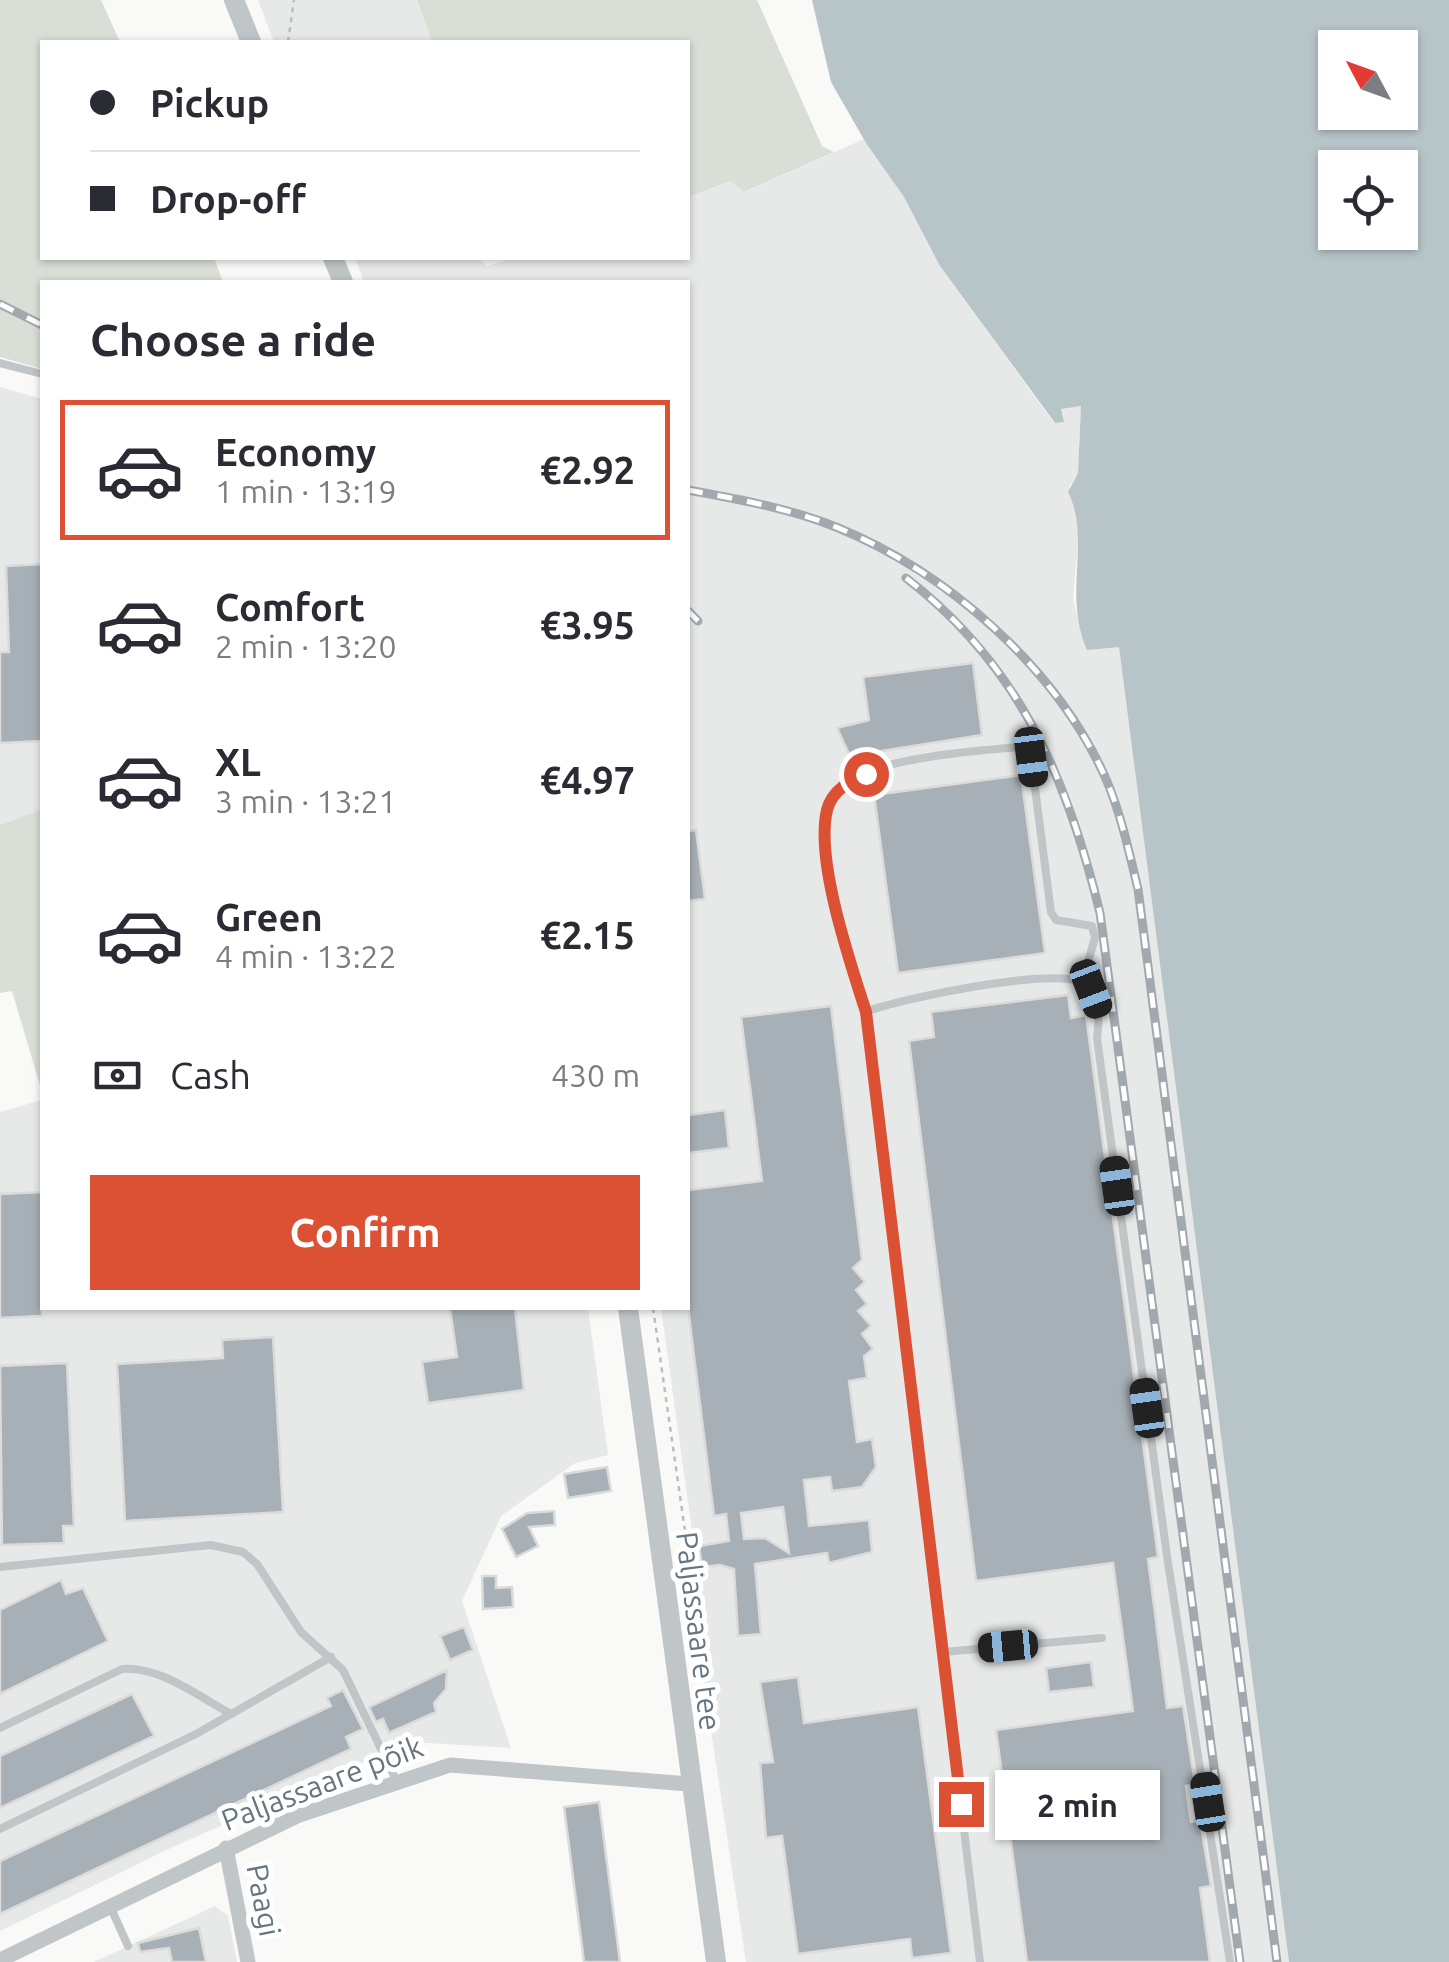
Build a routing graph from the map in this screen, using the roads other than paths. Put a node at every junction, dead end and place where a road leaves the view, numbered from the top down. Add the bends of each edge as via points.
1 (234, 0) edge
2 (250, 40) edge
3 (0, 362) edge
4 (40, 373) edge
5 (1082, 982) junction
6 (866, 1012) junction
7 (628, 1310) edge
8 (0, 1567) edge
9 (1102, 1638) dead end
10 (942, 1652) junction
11 (330, 1657) junction
12 (231, 1714) junction
13 (0, 1728) edge
14 (396, 1780) junction
15 (688, 1784) junction
16 (0, 1830) edge
17 (226, 1848) junction
18 (110, 1906) junction
19 (128, 1946) dead end
20 (0, 1960) edge
21 (248, 1962) edge
22 (716, 1962) edge
23 (980, 1962) edge
24 (1230, 1962) edge

1 - 2 street
3 - 4 lane
5 - 6 lane via 1053,978 898,999
5 - 6 lane via 1095,938 1092,926 1056,920 1051,912 1031,757 1022,746 938,754 844,784 827,808 826,847 843,938
5 - 24 lane via 1100,1012 1099,1057
6 - 10 lane
7 - 15 street, Paljassaare tee
8 - 11 lane via 228,1547 257,1564 301,1632
9 - 10 lane
10 - 23 lane
11 - 12 lane
11 - 14 lane via 343,1670
12 - 13 lane via 136,1668
12 - 16 lane
14 - 15 street, Paljassaare põik via 450,1764
14 - 17 street, Paljassaare põik
15 - 22 street, Paljassaare tee
17 - 18 street, Paljassaare põik
17 - 21 street, Paagi
18 - 19 lane
18 - 20 street, Paljassaare põik

